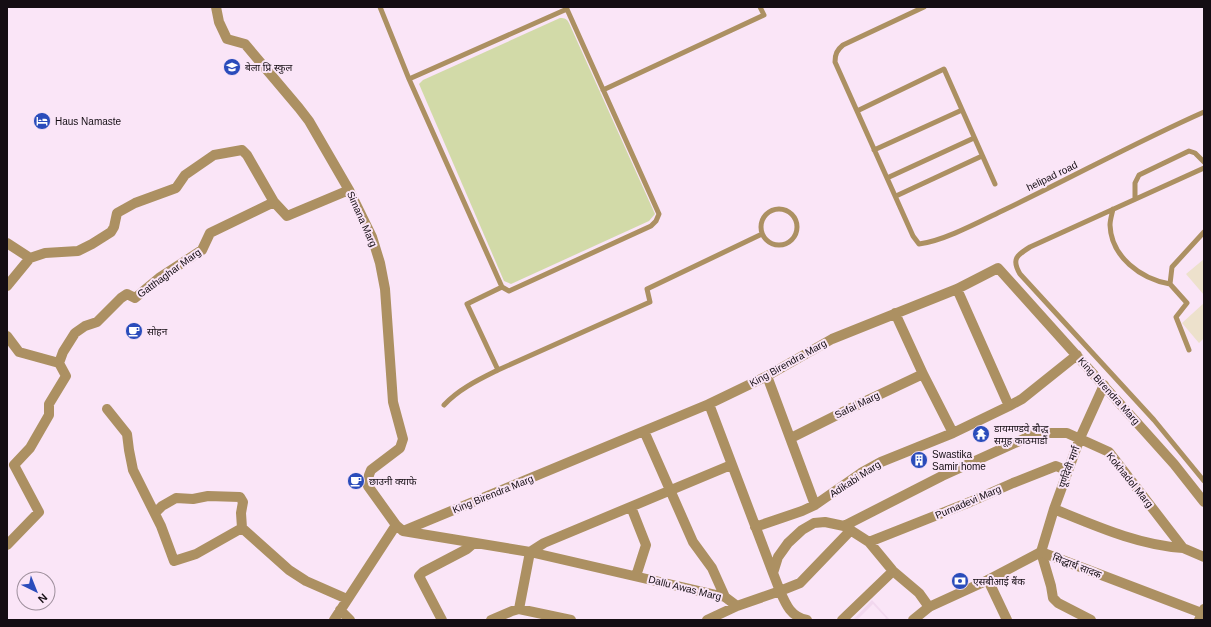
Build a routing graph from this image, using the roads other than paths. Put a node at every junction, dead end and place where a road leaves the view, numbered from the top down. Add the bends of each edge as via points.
1 (216, 7) edge
2 (380, 7) edge
3 (760, 7) edge
4 (924, 7) edge
5 (566, 8) edge
6 (409, 79) junction
7 (603, 90) junction
8 (962, 110) junction
9 (857, 111) junction
10 (1204, 112) edge
11 (974, 138) junction
12 (874, 150) junction
13 (982, 156) junction
14 (1204, 162) edge
15 (1204, 168) edge
16 (887, 178) junction
17 (994, 184) dead end
18 (349, 190) junction
19 (896, 196) junction
20 (1135, 199) junction
21 (274, 202) junction
22 (1113, 209) junction
23 (1204, 232) edge
24 (762, 234) junction
25 (7, 243) edge
26 (30, 258) junction
27 (1170, 284) junction
28 (7, 286) edge
29 (502, 287) junction
30 (957, 289) junction
31 (895, 313) junction
32 (7, 336) edge
33 (1189, 350) dead end
34 (1077, 355) junction
35 (59, 363) junction
36 (498, 370) junction
37 (923, 374) junction
38 (767, 376) junction
39 (1104, 385) junction
40 (709, 404) junction
41 (444, 405) dead end
42 (1009, 406) junction
43 (107, 409) dead end
44 (644, 431) junction
45 (953, 433) junction
46 (791, 438) junction
47 (1080, 438) junction
48 (731, 465) junction
49 (1068, 471) junction
50 (1204, 481) edge
51 (670, 490) junction
52 (1204, 502) edge
53 (816, 505) junction
54 (631, 507) junction
55 (1054, 509) junction
56 (155, 513) junction
57 (756, 527) junction
58 (242, 528) junction
59 (399, 528) junction
60 (848, 528) junction
61 (868, 542) junction
62 (474, 543) junction
63 (7, 545) edge
64 (1183, 548) junction
65 (530, 552) junction
66 (1041, 552) junction
67 (1204, 556) edge
68 (893, 571) junction
69 (773, 573) junction
70 (636, 576) junction
71 (988, 580) junction
72 (780, 591) junction
73 (725, 597) junction
74 (347, 599) junction
75 (737, 606) junction
76 (929, 607) junction
77 (340, 610) junction
78 (516, 613) edge
79 (1202, 614) edge
80 (722, 617) edge
81 (792, 618) edge
82 (334, 620) edge
83 (350, 620) edge
84 (442, 620) edge
85 (491, 620) edge
86 (571, 620) edge
87 (707, 620) edge
88 (807, 620) edge
89 (842, 620) edge
90 (913, 620) edge
91 (1007, 620) edge
92 (1091, 620) edge

1 - 18 street, Simana Marg via 219,22 227,39 246,44 299,108
2 - 6 lane
3 - 7 lane via 764,15
4 - 9 lane via 843,45 838,50 835,62
5 - 6 lane
5 - 7 lane
6 - 29 lane
7 - 29 lane via 659,214 656,221 509,291
8 - 9 lane via 944,69
8 - 11 lane
8 - 12 lane
9 - 12 lane
10 - 19 lane, helipad road via 959,231 927,243 919,244 916,241
11 - 13 lane
11 - 16 lane
12 - 16 lane
13 - 17 lane
13 - 19 lane
14 - 20 lane via 1195,153 1188,151 1139,175 1135,183
15 - 20 lane
16 - 19 lane
18 - 21 street via 288,216
18 - 59 street, Simana Marg via 372,237 380,263 385,289 393,402 403,435 400,448 371,470 368,486
20 - 22 lane
21 - 26 street via 242,150 214,155 185,175 176,188 117,213 111,232 92,244 78,251 45,253
21 - 35 street, Gatthaghar Marg via 210,233 202,250 159,278 135,298 127,294 121,298 97,322 75,333 62,352
22 - 27 lane via 1110,224 1112,238 1119,253 1129,265 1141,273
22 - 50 lane via 1021,252 1015,266 1154,420
23 - 27 lane via 1172,267
24 - 24 lane via 762,221 776,209 792,214 797,223 798,229 793,240 782,245 770,243
24 - 36 lane via 647,289 650,302
25 - 26 street
26 - 28 street
27 - 33 lane via 1186,303 1176,317
29 - 36 lane via 467,304
30 - 31 street, King Birendra Marg
30 - 34 street, King Birendra Marg via 998,268
30 - 42 street
31 - 37 street
31 - 38 street, King Birendra Marg via 832,338
32 - 35 street via 18,352
34 - 39 street, King Birendra Marg
34 - 42 street, Adikabi Marg via 1022,399
35 - 63 street via 66,376 49,404 48,415 30,448 14,466 39,512
36 - 41 lane via 465,387
37 - 45 street
37 - 46 street, Safai Marg
38 - 40 street, King Birendra Marg
38 - 46 street
39 - 47 street, पूर्णदेवी मार्ग
39 - 52 street, King Birendra Marg
40 - 44 street, King Birendra Marg
40 - 48 street
42 - 45 street, Adikabi Marg
43 - 56 street via 128,434 133,470
44 - 51 street
44 - 59 street, King Birendra Marg
45 - 53 street, Adikabi Marg via 881,462
46 - 53 street
47 - 49 street, पूर्णदेवी मार्ग
47 - 60 street, Kokhadol Marg via 1067,433 1037,433 942,476
47 - 64 street, Kokhadol Marg via 1109,452
48 - 51 street
48 - 57 street
49 - 55 street, पूर्णदेवी मार्ग
49 - 61 street, Purnadevi Marg via 1056,466
51 - 54 street
51 - 73 street via 693,542 712,568
53 - 57 street, Adikabi Marg
54 - 65 street via 544,543
54 - 70 street via 646,545
55 - 64 street via 1112,532 1168,547
55 - 66 street, पूर्णदेवी मार्ग
56 - 58 street via 176,498 240,497 243,502
56 - 58 street via 174,561 196,554
57 - 69 street
58 - 74 street via 289,570 306,581
59 - 62 street, Dallu Awas Marg
59 - 74 street
60 - 61 street
60 - 69 street via 825,522 802,530 778,557
60 - 72 street, Kokhadol Marg via 800,583
61 - 68 street
62 - 65 street, Dallu Awas Marg
62 - 84 street via 420,576
64 - 67 street
65 - 70 street, Dallu Awas Marg
65 - 78 street
66 - 71 street, सिद्धार्थ सादक
66 - 79 street, सिद्धार्थ सादक
66 - 92 street via 1053,598
68 - 76 street via 919,593
68 - 89 street
69 - 72 street
70 - 73 street, Dallu Awas Marg
71 - 76 street, सिद्धार्थ सादक
71 - 91 street
72 - 75 street
72 - 81 street
73 - 75 street, Dallu Awas Marg
74 - 77 street
75 - 80 street
76 - 90 street, सिद्धार्थ सादक
77 - 82 street
77 - 83 street
78 - 85 street
78 - 86 street
80 - 87 street
81 - 88 street

